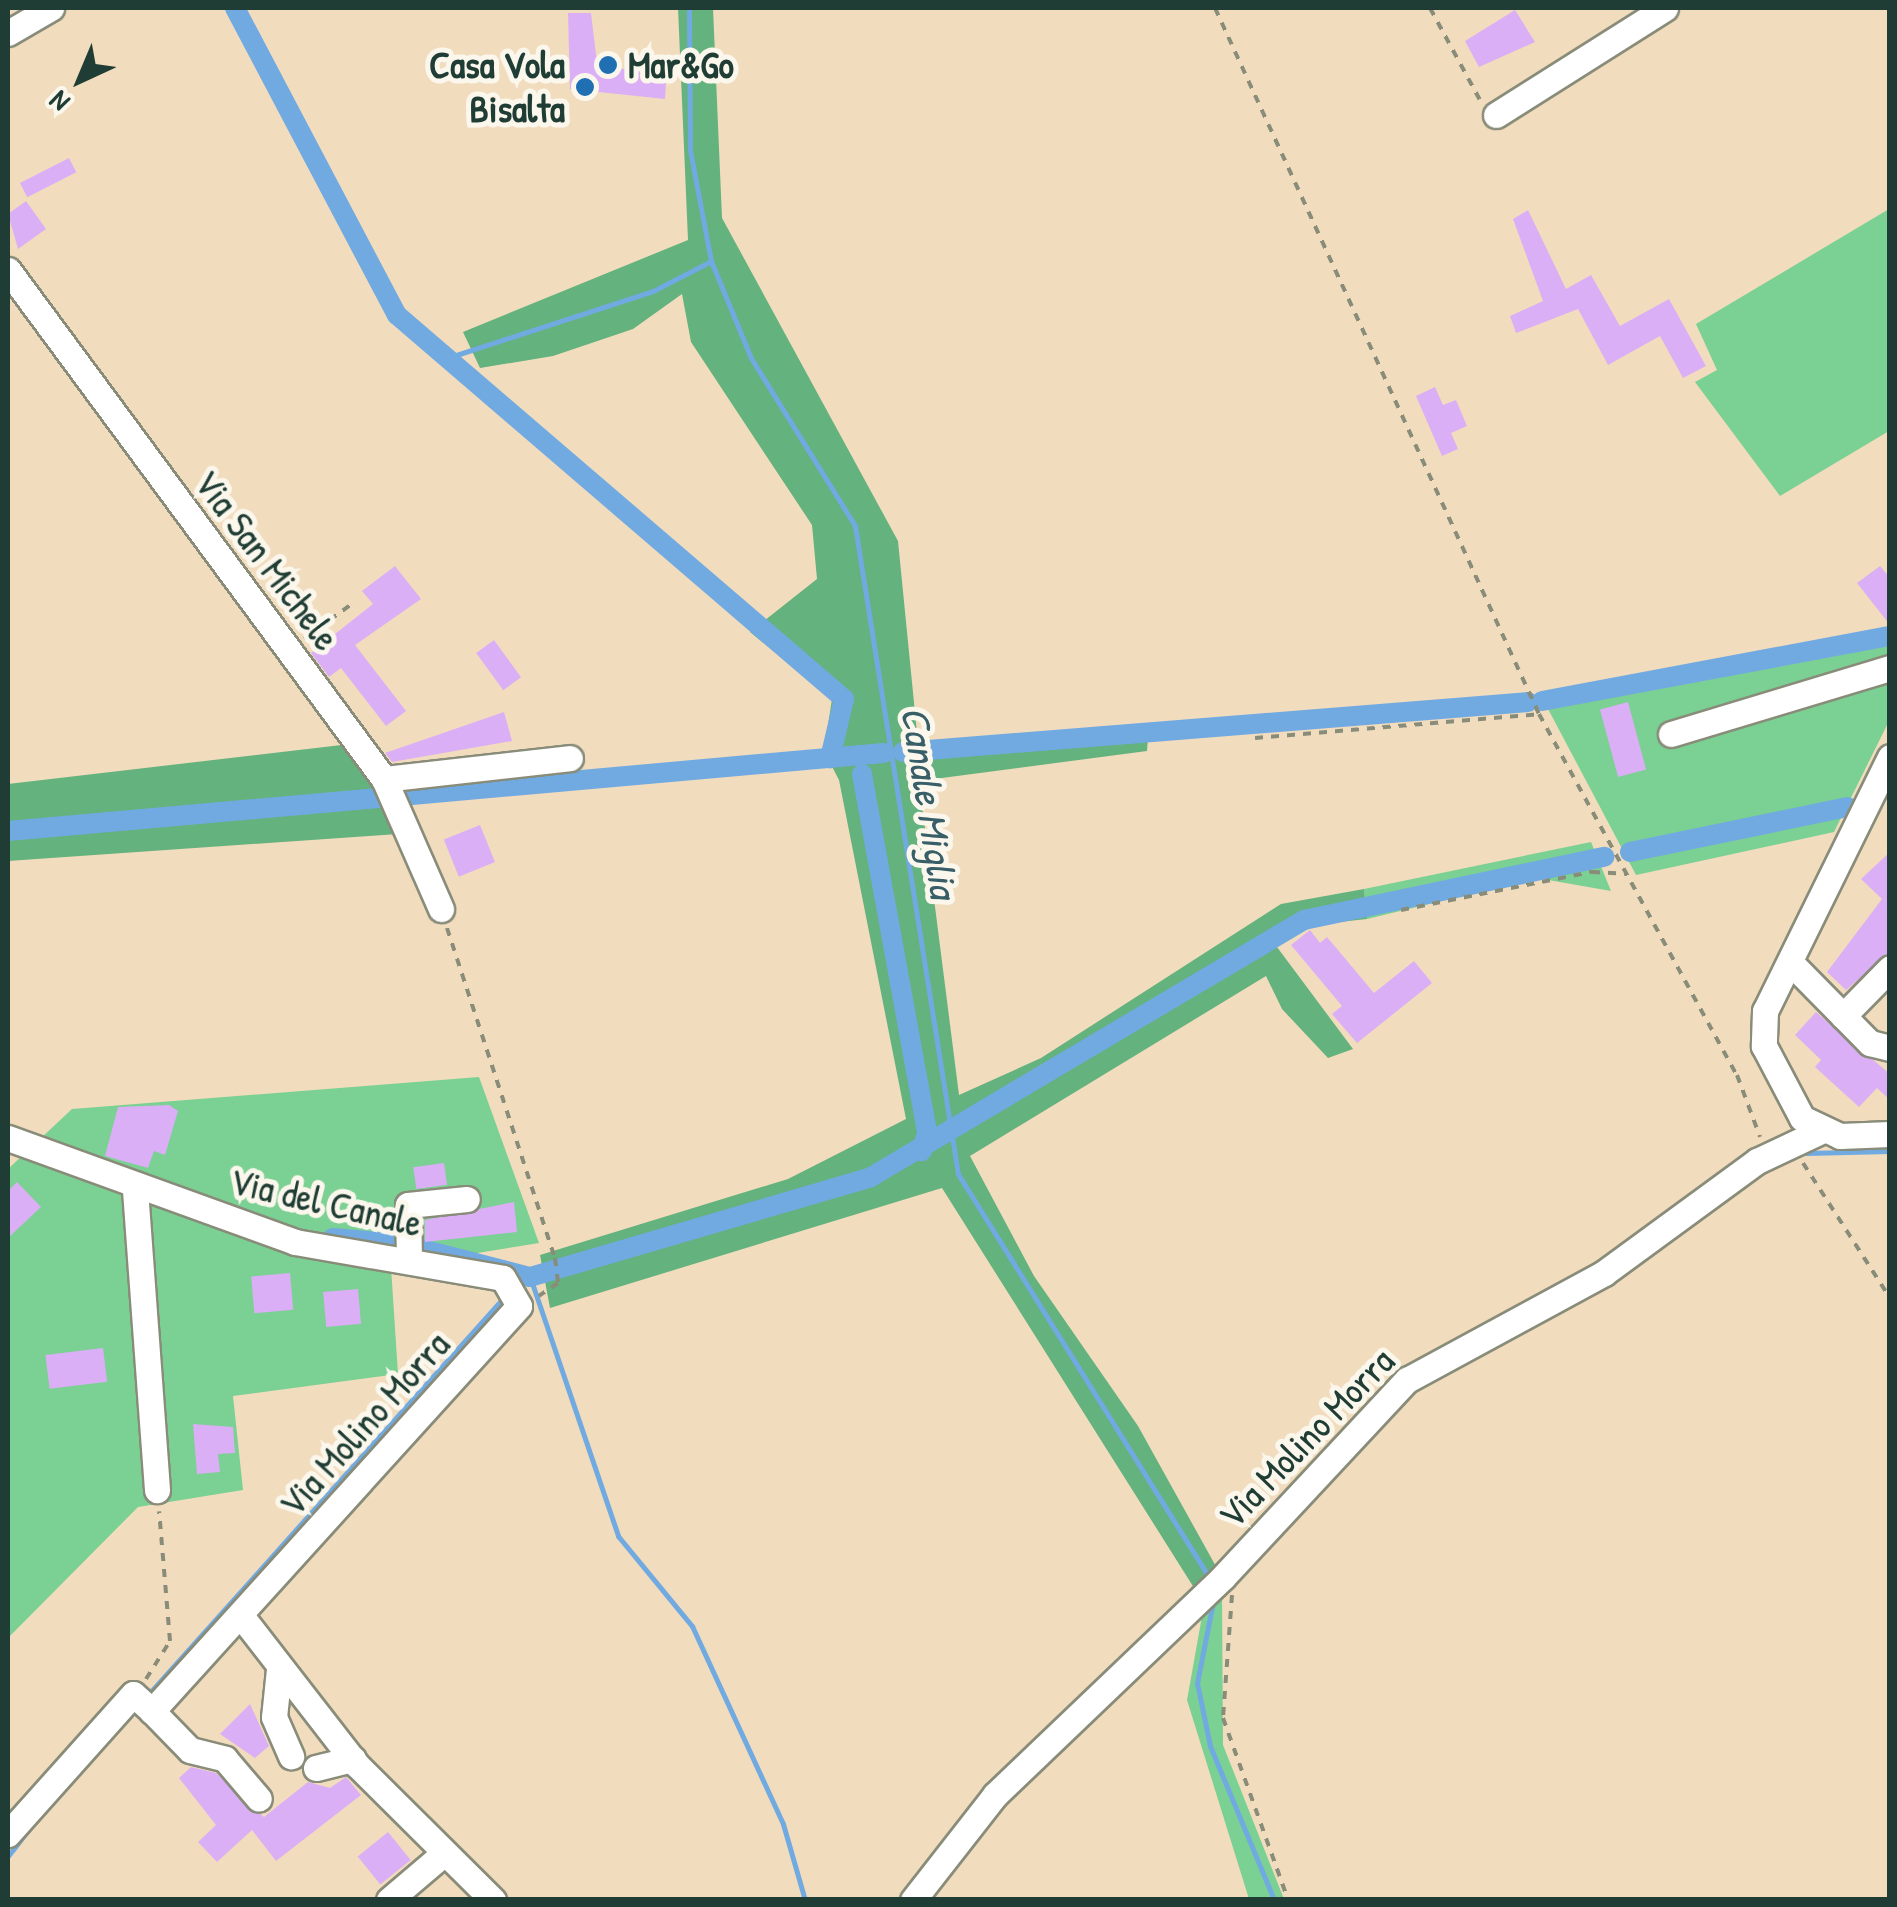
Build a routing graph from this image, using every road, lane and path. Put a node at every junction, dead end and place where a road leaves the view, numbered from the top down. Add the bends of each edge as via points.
1 (51, 8) edge
2 (1216, 8) edge
3 (1430, 8) edge
4 (1666, 8) edge
5 (8, 34) edge
6 (1496, 115) joint
7 (8, 270) edge
8 (353, 603) dead end
9 (288, 650) junction
10 (1890, 668) edge
11 (1539, 714) junction
12 (1671, 734) dead end
13 (1255, 738) dead end
14 (1890, 757) edge
15 (570, 758) dead end
16 (389, 791) junction
17 (1626, 874) junction
18 (441, 909) joint
19 (1401, 910) dead end
20 (1790, 962) junction
21 (1890, 968) edge
22 (1843, 1016) junction
23 (1890, 1048) edge
24 (1822, 1130) junction
25 (1890, 1134) edge
26 (8, 1138) edge
27 (1791, 1145) junction
28 (1767, 1156) junction
29 (135, 1190) junction
30 (466, 1199) dead end
31 (409, 1260) junction
32 (502, 1278) joint
33 (544, 1293) dead end
34 (1890, 1298) edge
35 (158, 1490) joint
36 (1223, 1577) junction
37 (242, 1617) junction
38 (279, 1668) junction
39 (142, 1702) junction
40 (291, 1756) dead end
41 (352, 1759) junction
42 (316, 1768) dead end
43 (259, 1799) dead end
44 (8, 1834) edge
45 (443, 1854) junction
46 (389, 1900) edge
47 (493, 1900) edge
48 (912, 1900) edge
49 (1288, 1900) edge

1 - 5 street
2 - 11 path
3 - 6 path
4 - 6 street
7 - 9 street, Via San Michele
8 - 9 path
9 - 16 street, Via San Michele
10 - 12 street
11 - 13 path
11 - 17 path
14 - 20 street
15 - 16 street
16 - 18 street, Via San Michele
17 - 19 path via 1592,872
17 - 28 path via 1737,1075
18 - 33 path via 555,1258 558,1283
20 - 22 street
20 - 24 street via 1765,1011 1764,1046 1788,1102
21 - 22 street
22 - 23 street via 1870,1043
24 - 25 street, Via Molino Morra
24 - 27 street, Via Molino Morra
26 - 29 street, Via del Canale
27 - 28 street, Via Molino Morra
27 - 34 path
28 - 36 street, Via Molino Morra via 1604,1273 1406,1380
29 - 31 street, Via del Canale via 295,1242
29 - 35 street
30 - 31 street via 408,1205
31 - 32 street, Via del Canale
32 - 37 street, Via Molino Morra via 518,1296 515,1312
35 - 39 path via 170,1641
36 - 48 street, Via Molino Morra via 996,1795
36 - 49 path via 1236,1603 1222,1718
37 - 38 street
37 - 39 street, Via Molino Morra
38 - 40 street via 274,1718
38 - 41 street
39 - 43 street via 190,1750 224,1759
39 - 44 street, Via Molino Morra
41 - 42 street
41 - 45 street
45 - 46 street
45 - 47 street

